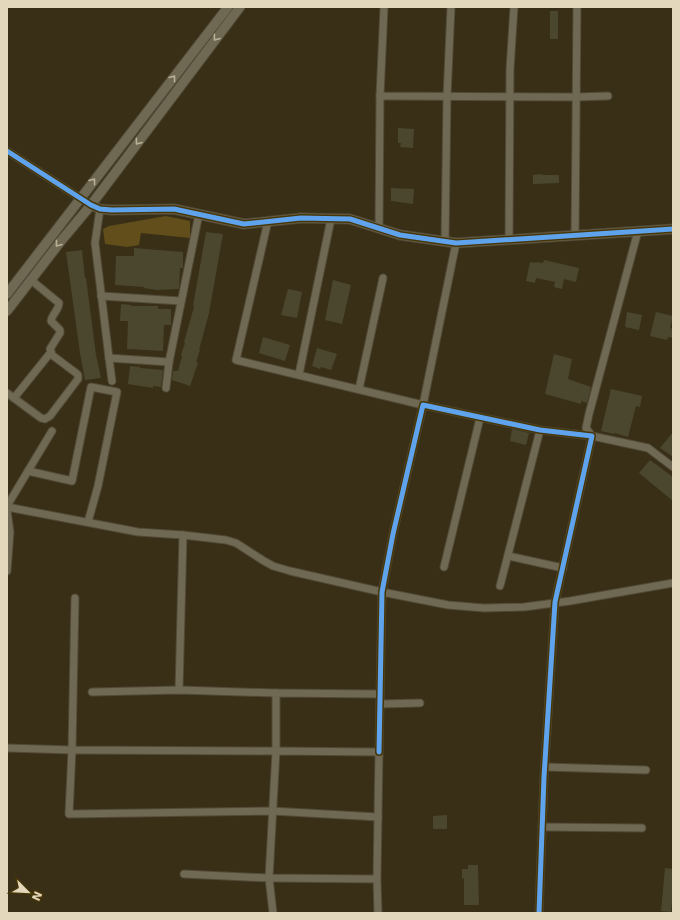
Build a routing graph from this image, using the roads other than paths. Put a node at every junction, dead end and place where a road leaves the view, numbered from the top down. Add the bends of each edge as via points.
1 (228, 7) edge
2 (240, 7) edge
3 (384, 7) edge
4 (451, 7) edge
5 (514, 7) edge
6 (577, 8) edge
7 (380, 96) junction
8 (608, 96) dead end
9 (447, 97) junction
10 (510, 97) junction
11 (576, 97) junction
12 (7, 151) edge
13 (80, 198) junction
14 (91, 205) junction
15 (100, 209) junction
16 (199, 214) junction
17 (331, 219) junction
18 (268, 221) junction
19 (379, 228) junction
20 (673, 228) edge
21 (638, 231) junction
22 (574, 236) junction
23 (509, 240) junction
24 (444, 242) junction
25 (456, 243) junction
26 (382, 278) dead end
27 (31, 280) junction
28 (7, 294) edge
29 (101, 296) junction
30 (181, 301) junction
31 (7, 311) edge
32 (51, 352) junction
33 (109, 358) junction
34 (169, 362) junction
35 (299, 374) junction
36 (112, 381) dead end
37 (166, 388) dead end
38 (359, 389) junction
39 (7, 394) edge
40 (14, 398) junction
41 (423, 405) junction
42 (480, 418) junction
43 (540, 430) junction
44 (52, 431) dead end
45 (592, 436) junction
46 (673, 468) edge
47 (28, 471) junction
48 (7, 506) edge
49 (7, 511) edge
50 (88, 522) junction
51 (183, 535) junction
52 (508, 556) junction
53 (444, 567) dead end
54 (563, 568) junction
55 (7, 571) edge
56 (673, 583) edge
57 (500, 586) dead end
58 (382, 592) junction
59 (75, 598) dead end
60 (555, 602) junction
61 (179, 690) junction
62 (92, 692) dead end
63 (276, 693) junction
64 (380, 694) junction
65 (420, 703) dead end
66 (380, 704) junction
67 (7, 748) edge
68 (72, 750) junction
69 (276, 751) junction
70 (379, 752) junction
71 (545, 767) junction
72 (646, 770) dead end
73 (272, 811) junction
74 (378, 817) junction
75 (542, 827) junction
76 (642, 828) dead end
77 (184, 874) dead end
78 (269, 878) junction
79 (377, 879) junction
80 (273, 913) edge
81 (378, 913) edge
82 (539, 913) edge

13 -> 1 street
2 -> 14 street
3 - 7 street
4 - 9 street
5 - 10 street
6 - 11 street
7 - 9 street
7 - 19 street
8 - 11 street
9 - 10 street
9 - 24 street
10 - 11 street
10 - 23 street
11 - 22 street
12 - 13 street
13 - 14 street
13 - 28 street
14 - 15 street
14 -> 27 street
15 - 16 street via 174,209
15 - 29 street via 95,243
16 - 18 street via 244,224
16 - 30 street
17 - 18 street
17 - 19 street via 350,219
17 - 35 street
18 - 35 street via 236,360
19 - 24 street via 400,235
20 - 21 street
21 - 22 street
21 - 45 street via 589,414 586,428
22 - 23 street
23 - 25 street
24 - 25 street
25 - 41 street
26 - 38 street
27 - 31 street
27 - 32 street via 60,303 51,321 60,330 50,349
29 - 30 street
29 - 33 street
30 - 34 street
32 - 40 street
32 - 40 street via 76,373 78,379 50,416 41,418
33 - 34 street
33 - 36 street
34 - 37 street
35 - 38 street
38 - 41 street
39 - 40 street
41 - 42 street
41 - 58 street
42 - 43 street
42 - 53 street
43 - 45 street
43 - 52 street
44 - 47 street
45 - 46 street via 648,448
45 - 54 street
47 - 48 street
47 - 50 street via 72,480 91,387 117,392
48 - 50 street
49 - 55 street via 10,532
50 - 51 street via 138,532
51 - 58 street via 236,543 273,566
51 - 61 street
52 - 54 street
52 - 57 street
54 - 60 street
56 - 60 street
58 - 60 street via 448,605 484,608 524,607
58 - 64 street
59 - 68 street
60 - 71 street
61 - 62 street
61 - 63 street
63 - 64 street
63 - 69 street
64 - 66 street
65 - 66 street
66 - 70 street
67 - 68 street
68 - 69 street
68 - 73 street via 69,814
69 - 70 street
69 - 73 street
70 - 74 street
71 - 72 street
71 - 75 street
73 - 74 street
73 - 78 street
74 - 79 street
75 - 76 street
75 - 82 street
77 - 78 street
78 - 79 street
78 - 80 street
79 - 81 street

